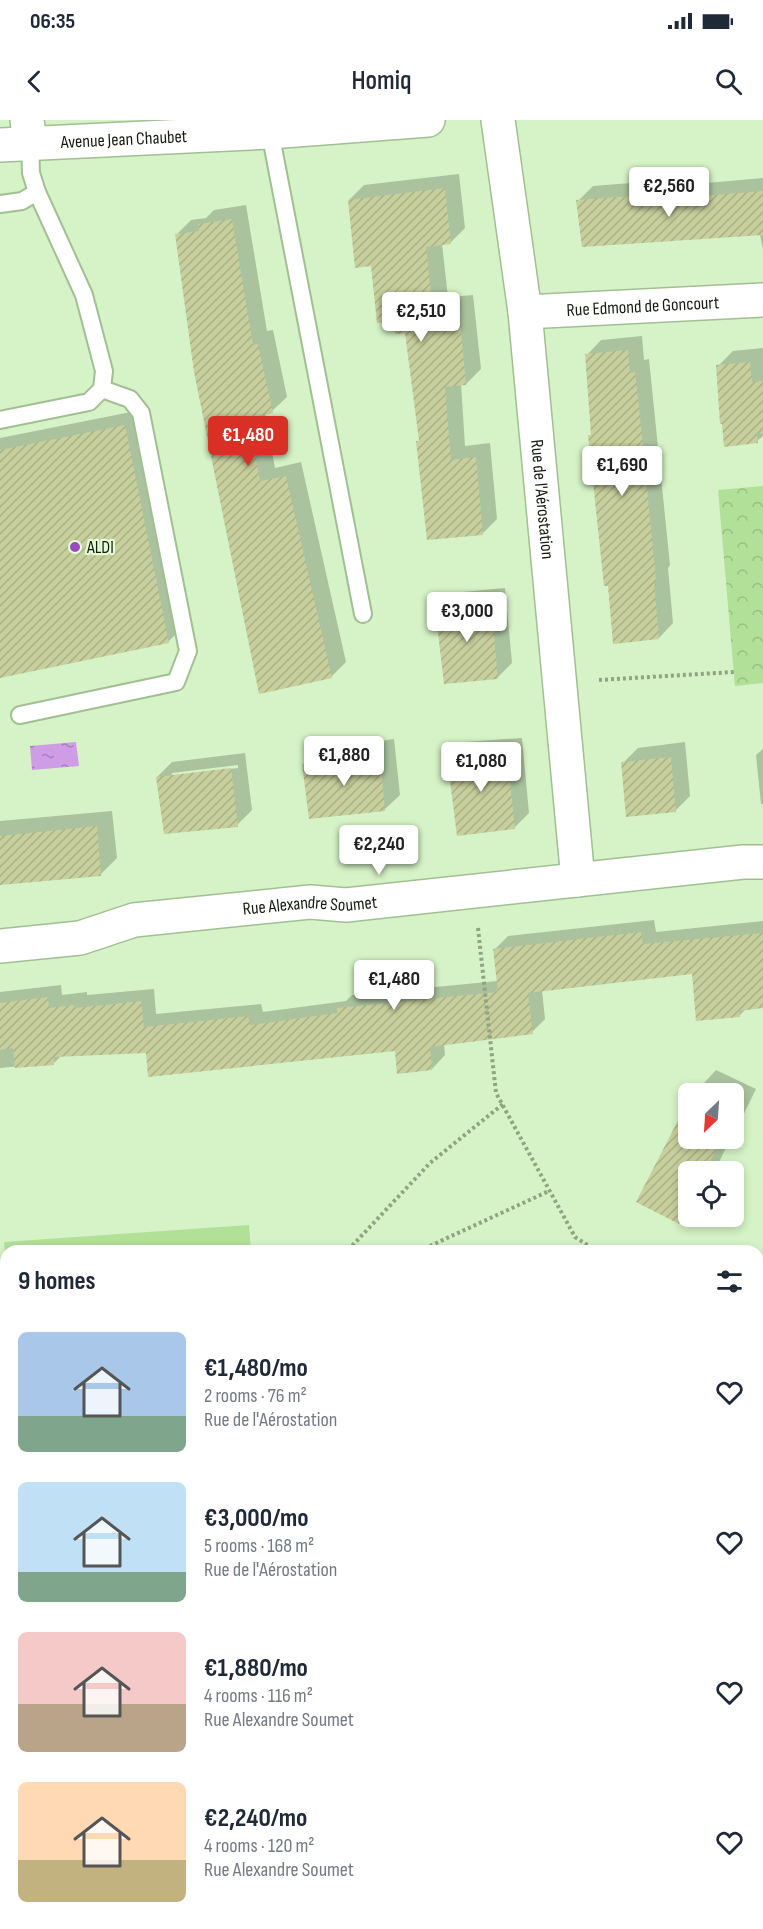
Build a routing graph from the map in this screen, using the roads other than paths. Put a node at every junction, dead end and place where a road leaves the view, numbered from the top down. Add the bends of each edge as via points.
1 (428, 120) edge
2 (498, 120) edge
3 (270, 132) junction
4 (19, 136) edge
5 (37, 192) junction
6 (0, 204) edge
7 (763, 300) edge
8 (525, 312) junction
9 (102, 389) junction
10 (0, 420) edge
11 (363, 614) dead end
12 (20, 715) dead end
13 (763, 862) edge
14 (578, 880) junction
15 (0, 946) edge

1 - 3 street, Avenue Jean Chaubet
2 - 8 street, Rue de l'Aérostation
3 - 4 street, Avenue Jean Chaubet via 85,142
3 - 11 lane
4 - 5 lane
5 - 6 lane via 22,201
5 - 9 lane via 84,295 104,371
7 - 8 street, Rue Edmond de Goncourt
8 - 14 street, Rue de l'Aérostation
9 - 10 lane via 89,402
9 - 12 lane via 130,399 141,413 188,651 176,682
13 - 14 street, Rue Alexandre Soumet
14 - 15 street, Rue Alexandre Soumet via 345,905 310,902 134,920 80,938

